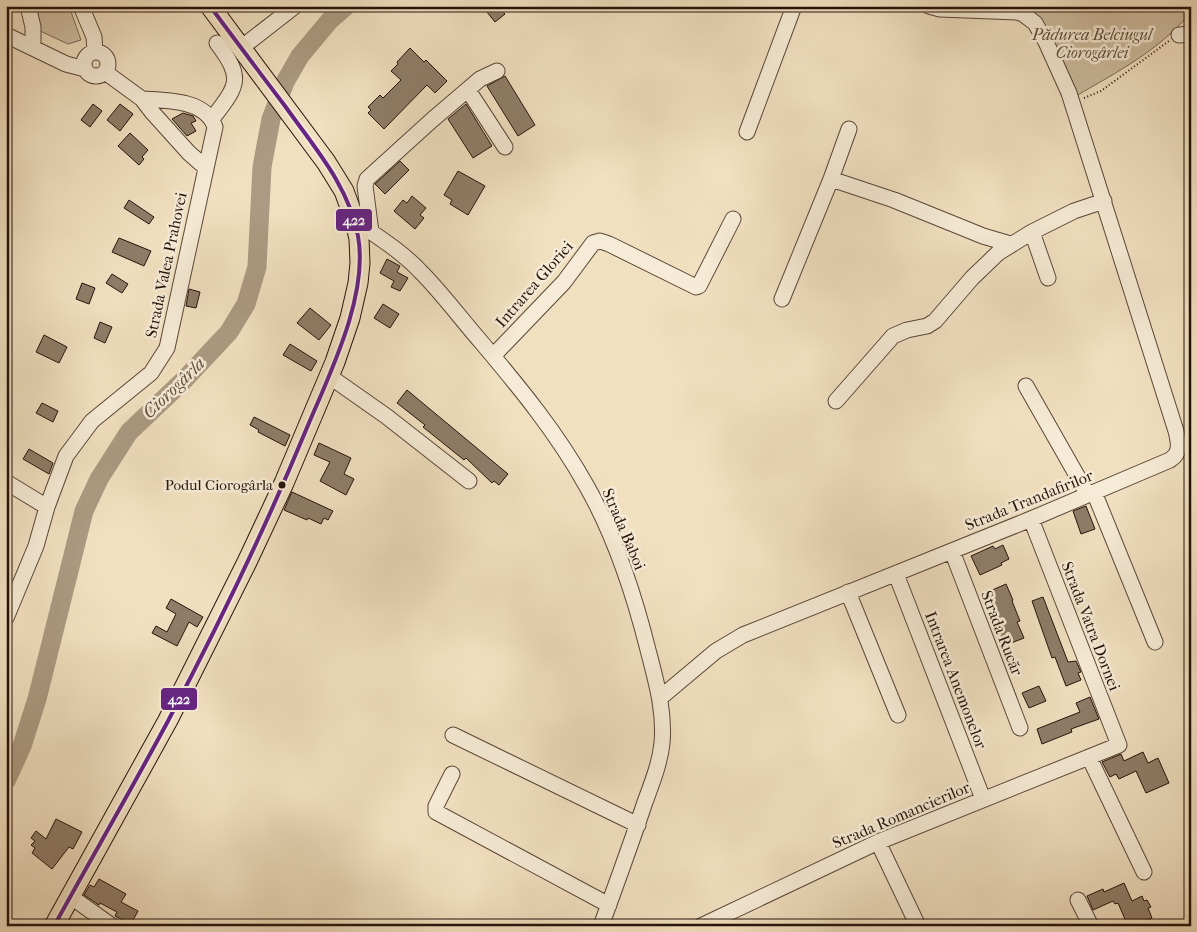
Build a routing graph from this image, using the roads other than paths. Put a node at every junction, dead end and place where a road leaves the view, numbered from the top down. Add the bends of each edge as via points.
1 (28, 6) edge
2 (81, 6) edge
3 (210, 6) edge
4 (794, 6) edge
5 (928, 6) edge
6 (292, 7) edge
7 (6, 36) edge
8 (217, 43) dead end
9 (33, 48) junction
10 (243, 51) junction
11 (95, 52) junction
12 (85, 69) junction
13 (497, 70) dead end
14 (105, 72) junction
15 (468, 90) junction
16 (142, 98) junction
17 (212, 119) junction
18 (849, 129) dead end
19 (747, 132) dead end
20 (505, 147) dead end
21 (205, 167) junction
22 (831, 179) junction
23 (1104, 201) junction
24 (733, 219) dead end
25 (355, 221) junction
26 (371, 232) junction
27 (1032, 232) junction
28 (1010, 244) junction
29 (1048, 278) dead end
30 (782, 299) dead end
31 (493, 356) junction
32 (329, 376) junction
33 (1026, 386) dead end
34 (836, 401) dead end
35 (6, 482) edge
36 (469, 482) dead end
37 (1091, 493) junction
38 (47, 507) junction
39 (1031, 519) junction
40 (952, 551) junction
41 (896, 574) junction
42 (848, 592) junction
43 (7, 611) edge
44 (1154, 642) dead end
45 (660, 698) junction
46 (898, 715) dead end
47 (1020, 728) dead end
48 (453, 735) dead end
49 (1119, 745) joint
50 (1089, 757) junction
51 (452, 774) dead end
52 (983, 799) junction
53 (638, 825) junction
54 (878, 842) junction
55 (1144, 872) dead end
56 (70, 896) junction
57 (1078, 900) dead end
58 (609, 905) junction
59 (54, 926) edge
60 (112, 926) edge
61 (601, 926) edge
62 (701, 926) edge
63 (918, 926) edge
64 (1091, 926) edge

1 - 9 street
2 - 11 street via 94,37
3 - 10 main road
4 - 19 street
5 - 23 street, Strada Trandafirilor via 1017,12 1035,23 1073,103
6 - 10 street
7 - 9 street
8 - 17 street via 231,61 235,73 234,86
9 - 12 street
10 - 25 main road via 326,162 344,191
11 - 12 street via 85,60
11 - 14 street via 100,52 107,59
12 - 14 street via 96,76
13 - 15 street
14 - 16 street
15 - 20 street
15 - 26 street via 367,179 365,186
16 - 17 street via 196,108
16 - 21 street via 188,153
17 - 21 street, Strada Valea Prahovei via 215,127
18 - 22 street
21 - 38 street, Strada Valea Prahovei via 167,348 151,373 92,421 79,436 63,464
22 - 28 street
22 - 30 street
23 - 27 street via 1074,211
23 - 37 street, Strada Trandafirilor via 1179,442 1176,455 1170,460
24 - 31 street, Intrarea Gloriei via 699,286 610,244 593,243 564,282
25 - 26 street, Strada Baboi
25 - 32 main road via 360,255 358,283 350,318
26 - 31 street, Strada Baboi via 422,272
27 - 28 street
27 - 29 street
28 - 34 street via 972,278 935,321 894,336
31 - 45 street, Strada Baboi via 556,437 602,517 626,577
32 - 36 street via 386,416
32 - 56 main road via 284,483 220,619
33 - 37 street
35 - 38 street
37 - 39 street, Strada Trandafirilor
37 - 44 street
38 - 43 street, Strada Valea Prahovei via 36,546
39 - 40 street, Strada Trandafirilor
39 - 49 street, Strada Vatra Dornei
40 - 41 street, Strada Trandafirilor
40 - 47 street, Strada Rucăr
41 - 42 street, Strada Trandafirilor
41 - 52 street, Intrarea Anemonelor
42 - 45 street, Strada Trandafirilor via 744,635 716,651
42 - 46 street
45 - 53 street, Strada Baboi via 662,744
48 - 53 street
49 - 50 street, Strada Romancierilor
50 - 52 street, Strada Romancierilor
50 - 55 street
51 - 58 street via 436,812
52 - 54 street, Strada Romancierilor
53 - 58 street, Strada Baboi
54 - 62 street, Strada Romancierilor
54 - 63 street
56 - 59 main road
56 - 60 street
57 - 64 street
58 - 61 street, Strada Baboi

